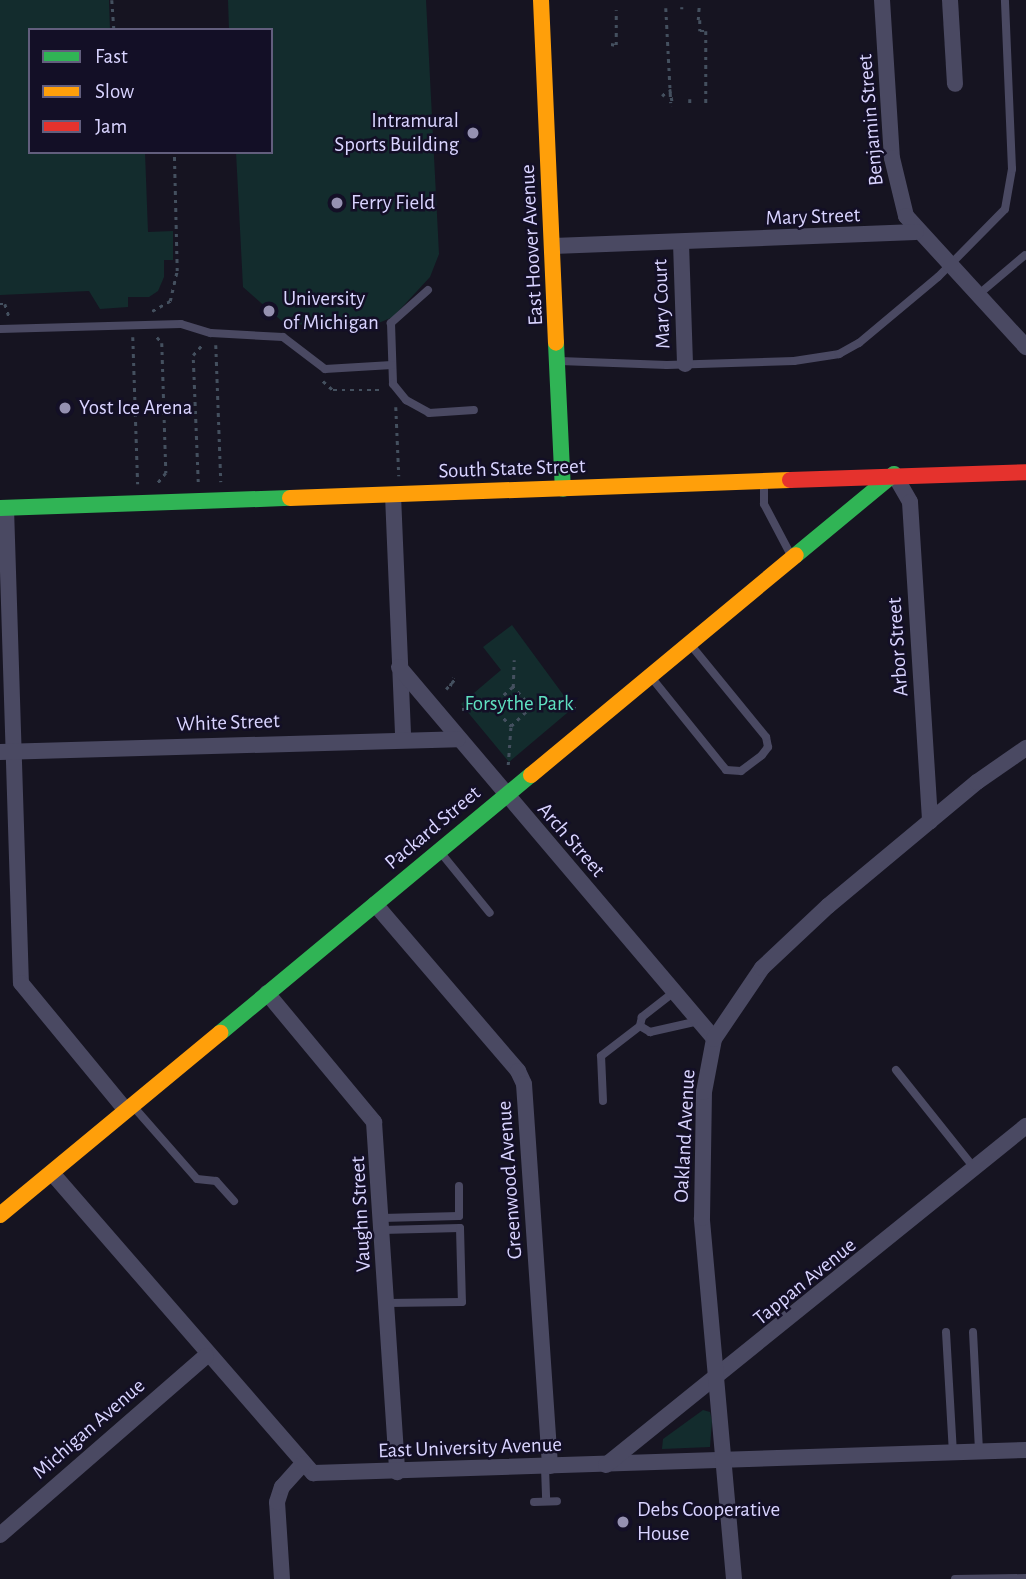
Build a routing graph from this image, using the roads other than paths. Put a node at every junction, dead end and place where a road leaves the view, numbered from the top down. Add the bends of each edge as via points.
1 (541, 0) edge
2 (882, 0) edge
3 (950, 0) edge
4 (1005, 0) edge
5 (956, 84) dead end
6 (916, 232) junction
7 (681, 243) junction
8 (553, 246) junction
9 (1025, 255) edge
10 (952, 264) junction
11 (428, 290) dead end
12 (979, 294) junction
13 (0, 329) edge
14 (1026, 347) edge
15 (558, 361) junction
16 (685, 364) junction
17 (392, 365) junction
18 (474, 410) dead end
19 (1026, 472) edge
20 (894, 474) junction
21 (764, 479) junction
22 (564, 489) junction
23 (393, 495) junction
24 (3, 508) edge
25 (792, 558) junction
26 (690, 644) junction
27 (399, 667) junction
28 (650, 676) junction
29 (403, 738) junction
30 (458, 739) junction
31 (1026, 748) edge
32 (6, 751) edge
33 (505, 796) junction
34 (930, 821) junction
35 (439, 851) junction
36 (375, 904) junction
37 (490, 912) dead end
38 (674, 992) junction
39 (267, 993) junction
40 (699, 1021) junction
41 (640, 1026) junction
42 (714, 1039) junction
43 (896, 1070) dead end
44 (603, 1101) dead end
45 (127, 1105) junction
46 (1026, 1126) edge
47 (975, 1169) junction
48 (52, 1173) junction
49 (458, 1186) dead end
50 (234, 1200) dead end
51 (0, 1215) edge
52 (382, 1224) junction
53 (387, 1303) junction
54 (946, 1332) dead end
55 (973, 1332) dead end
56 (206, 1356) junction
57 (717, 1380) junction
58 (1026, 1450) edge
59 (979, 1452) junction
60 (953, 1453) junction
61 (726, 1461) junction
62 (303, 1464) junction
63 (606, 1465) junction
64 (548, 1466) junction
65 (397, 1472) junction
66 (557, 1501) dead end
67 (534, 1502) dead end
68 (546, 1502) junction
69 (0, 1535) edge
70 (1026, 1578) edge
71 (282, 1579) edge
72 (734, 1579) edge
73 (954, 1579) edge

1 - 8 main road, East Hoover Avenue
2 - 6 street, Benjamin Street via 892,158 906,216
3 - 5 street
4 - 10 lane via 1012,169 1005,209
6 - 7 street, Mary Street
6 - 10 street
7 - 8 street, Mary Street
7 - 16 street, Mary Court
8 - 15 main road, East Hoover Avenue
9 - 12 lane
10 - 12 street
10 - 16 lane via 859,343 839,354 794,361
11 - 17 lane via 391,323
12 - 14 street
13 - 17 lane via 174,324 211,333 283,337 325,369
15 - 16 lane
15 - 22 main road, East Hoover Avenue
17 - 18 lane via 393,384 406,400 429,412
19 - 20 main road, South State Street
20 - 21 main road, South State Street
20 - 25 main road, Packard Street
20 - 34 street, Arbor Street via 910,502
21 - 22 main road, South State Street
21 - 25 lane via 764,504
22 - 23 main road, South State Street
23 - 24 main road, South State Street
23 - 27 street
24 - 32 street
25 - 26 main road, Packard Street
26 - 28 main road, Packard Street
26 - 28 lane via 766,737 768,747 762,755 741,771 726,769
27 - 29 street
27 - 30 street, Arch Street
28 - 33 main road, Packard Street
29 - 30 street, White Street
29 - 32 street, White Street
30 - 33 street, Arch Street
31 - 34 street, Oakland Avenue
32 - 45 street via 21,983
33 - 35 main road, Packard Street
33 - 38 street, Arch Street
34 - 42 street, Oakland Avenue via 762,968
35 - 36 main road, Packard Street
35 - 37 lane
36 - 39 main road, Packard Street
36 - 64 street, Greenwood Avenue via 518,1071 524,1084
38 - 40 street, Arch Street
38 - 41 lane via 642,1017
39 - 45 main road, Packard Street
39 - 52 street, Vaughn Street via 368,1110 378,1138
40 - 41 lane via 650,1032
40 - 42 street, Arch Street
41 - 44 lane via 601,1056
42 - 57 street, Oakland Avenue via 704,1092 702,1217
43 - 47 lane
45 - 48 main road, Packard Street
45 - 50 lane via 197,1179 216,1181
46 - 47 street, Tappan Avenue
47 - 57 street, Tappan Avenue
48 - 51 main road, Packard Street
48 - 56 street
49 - 52 lane via 459,1216
52 - 53 street, Vaughn Street
52 - 53 lane via 460,1228 462,1302
53 - 65 street, Vaughn Street
54 - 60 lane
55 - 59 lane
56 - 62 street
56 - 69 street, Michigan Avenue
57 - 61 street, Oakland Avenue
57 - 63 street, Tappan Avenue
58 - 59 street, East University Avenue
59 - 60 street, East University Avenue
60 - 61 street, East University Avenue
61 - 63 street, East University Avenue
61 - 72 street, Oakland Avenue
62 - 65 street, East University Avenue via 320,1474
62 - 71 street via 282,1486 277,1502
63 - 64 street, East University Avenue
64 - 65 street, East University Avenue
64 - 68 lane
66 - 68 lane
67 - 68 lane
70 - 73 lane

